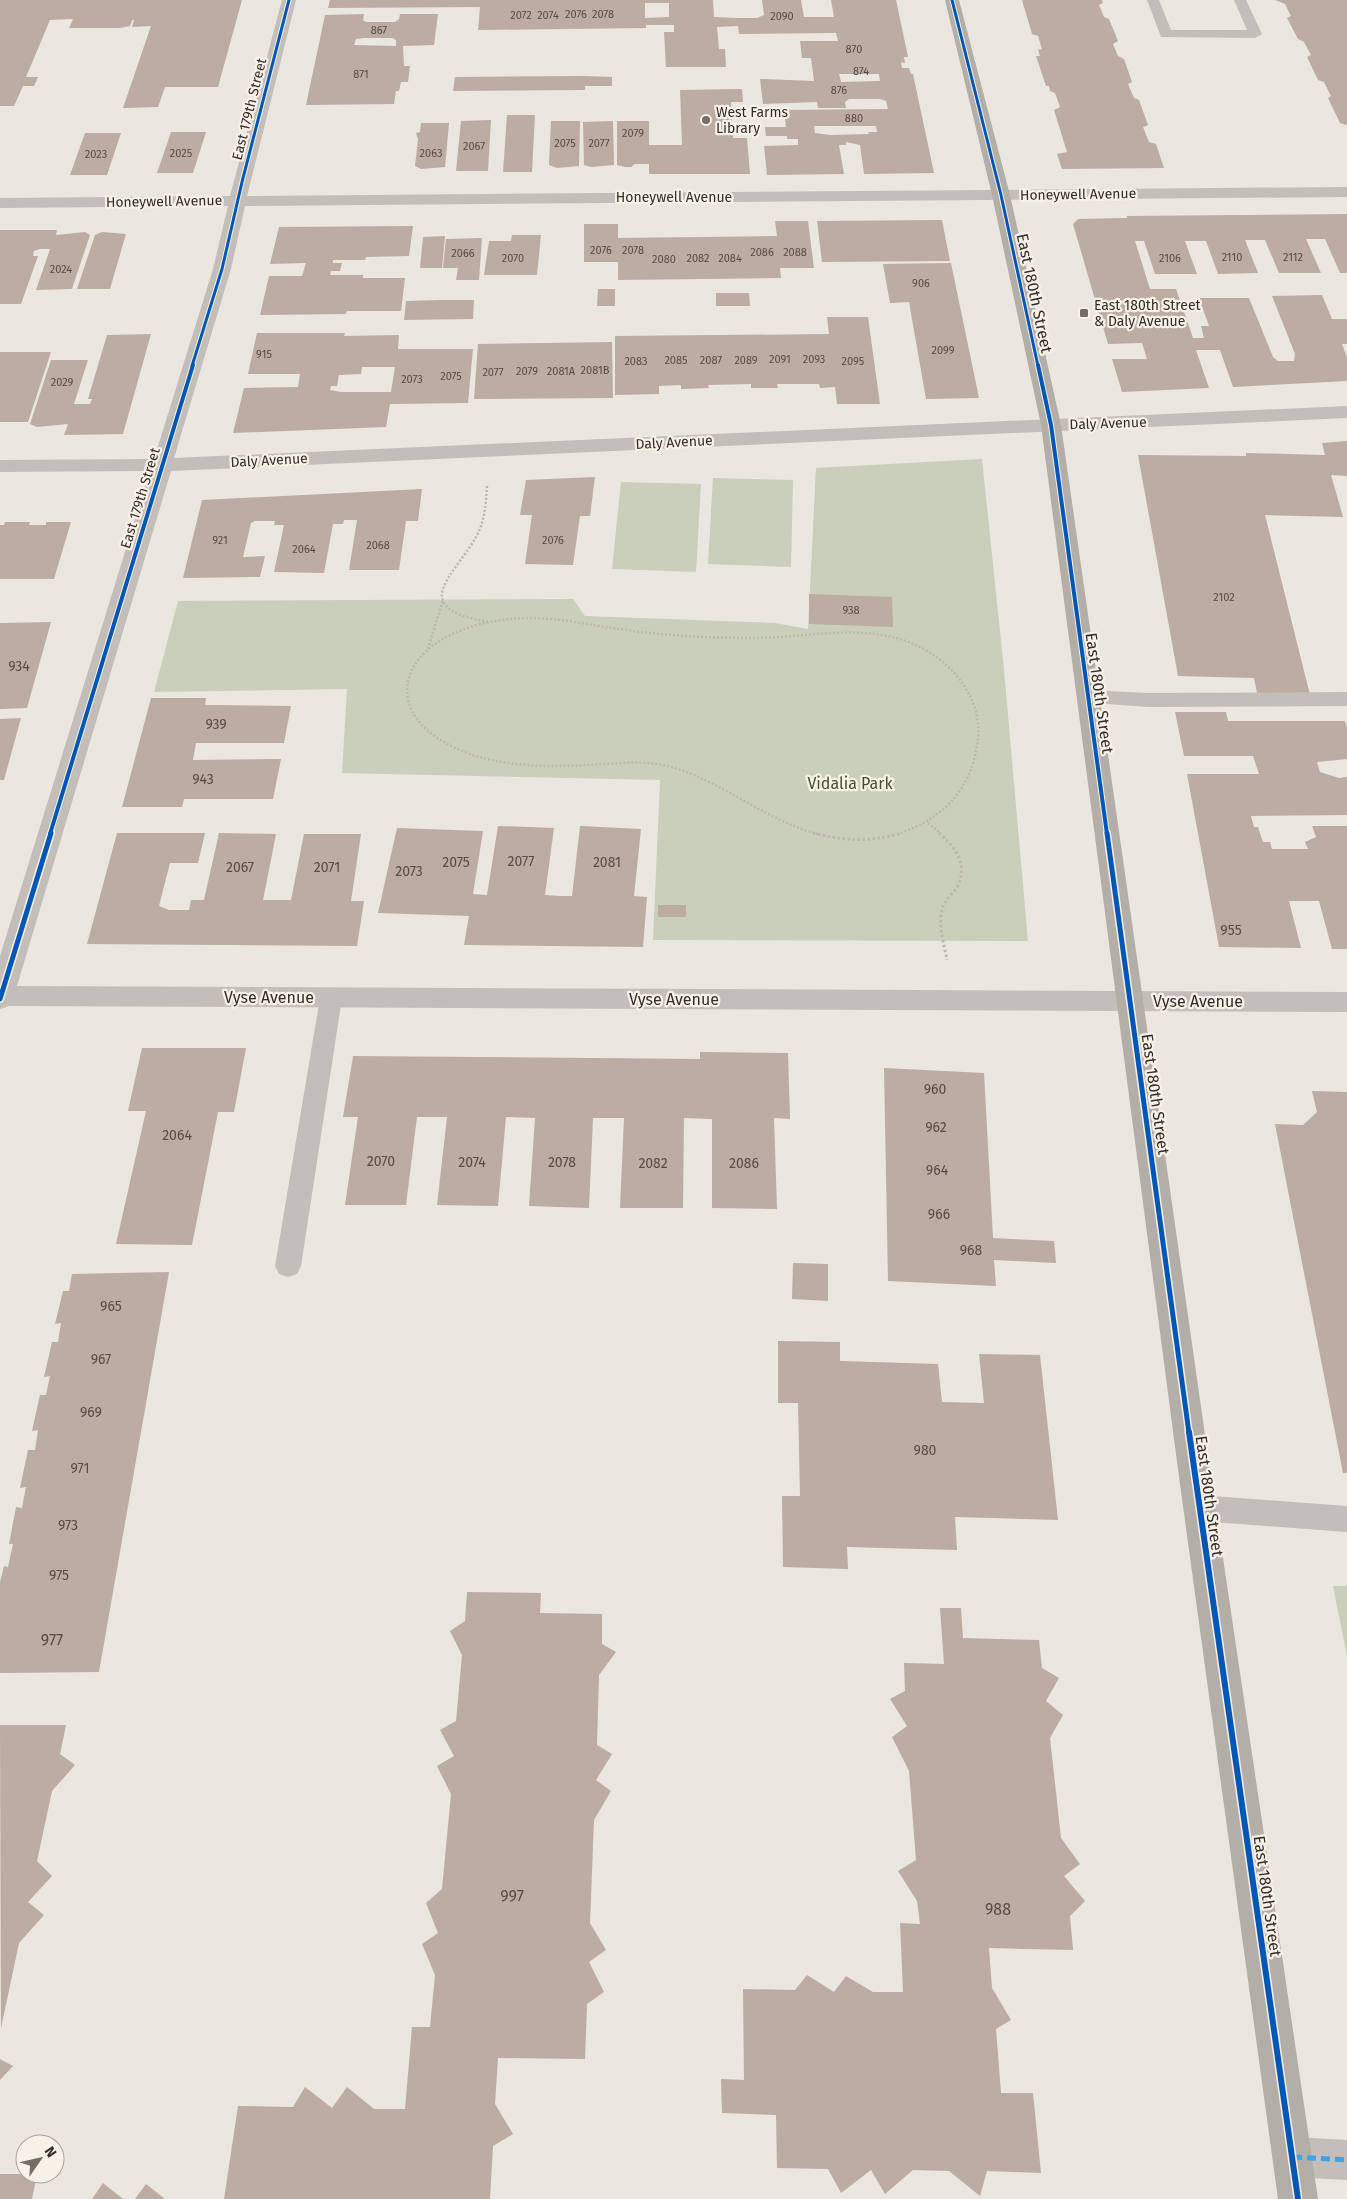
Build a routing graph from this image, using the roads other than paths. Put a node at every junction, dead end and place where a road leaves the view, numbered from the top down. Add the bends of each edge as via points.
1 (289, 0) edge
2 (952, 0) edge
3 (1153, 0) edge
4 (1240, 0) edge
5 (1347, 192) edge
6 (1001, 195) junction
7 (238, 200) junction
8 (0, 203) edge
9 (1347, 412) edge
10 (1051, 425) junction
11 (162, 465) junction
12 (0, 466) edge
13 (1088, 697) junction
14 (1347, 699) edge
15 (0, 997) edge
16 (331, 998) junction
17 (1130, 1001) junction
18 (1347, 1002) edge
19 (288, 1266) dead end
20 (1200, 1508) junction
21 (1347, 1519) edge
22 (1293, 2157) junction
23 (1347, 2160) edge
24 (1298, 2199) edge

1 - 7 street, East 179th Street
2 - 6 main road, East 180th Street
3 - 4 lane via 1166,34 1255,34
5 - 6 street, Honeywell Avenue
6 - 7 street, Honeywell Avenue
6 - 10 main road, East 180th Street
7 - 8 street, Honeywell Avenue
7 - 11 street, East 179th Street via 222,269
9 - 10 street, Daly Avenue
10 - 11 street, Daly Avenue
10 - 13 main road, East 180th Street
11 - 12 street, Daly Avenue
11 - 15 street, East 179th Street
13 - 14 lane via 1148,700
13 - 17 main road, East 180th Street
15 - 16 street, Vyse Avenue
16 - 17 street, Vyse Avenue
16 - 19 lane
17 - 18 street, Vyse Avenue
17 - 20 main road, East 180th Street
20 - 21 lane
20 - 22 main road, East 180th Street
22 - 23 street
22 - 24 main road, East 180th Street

